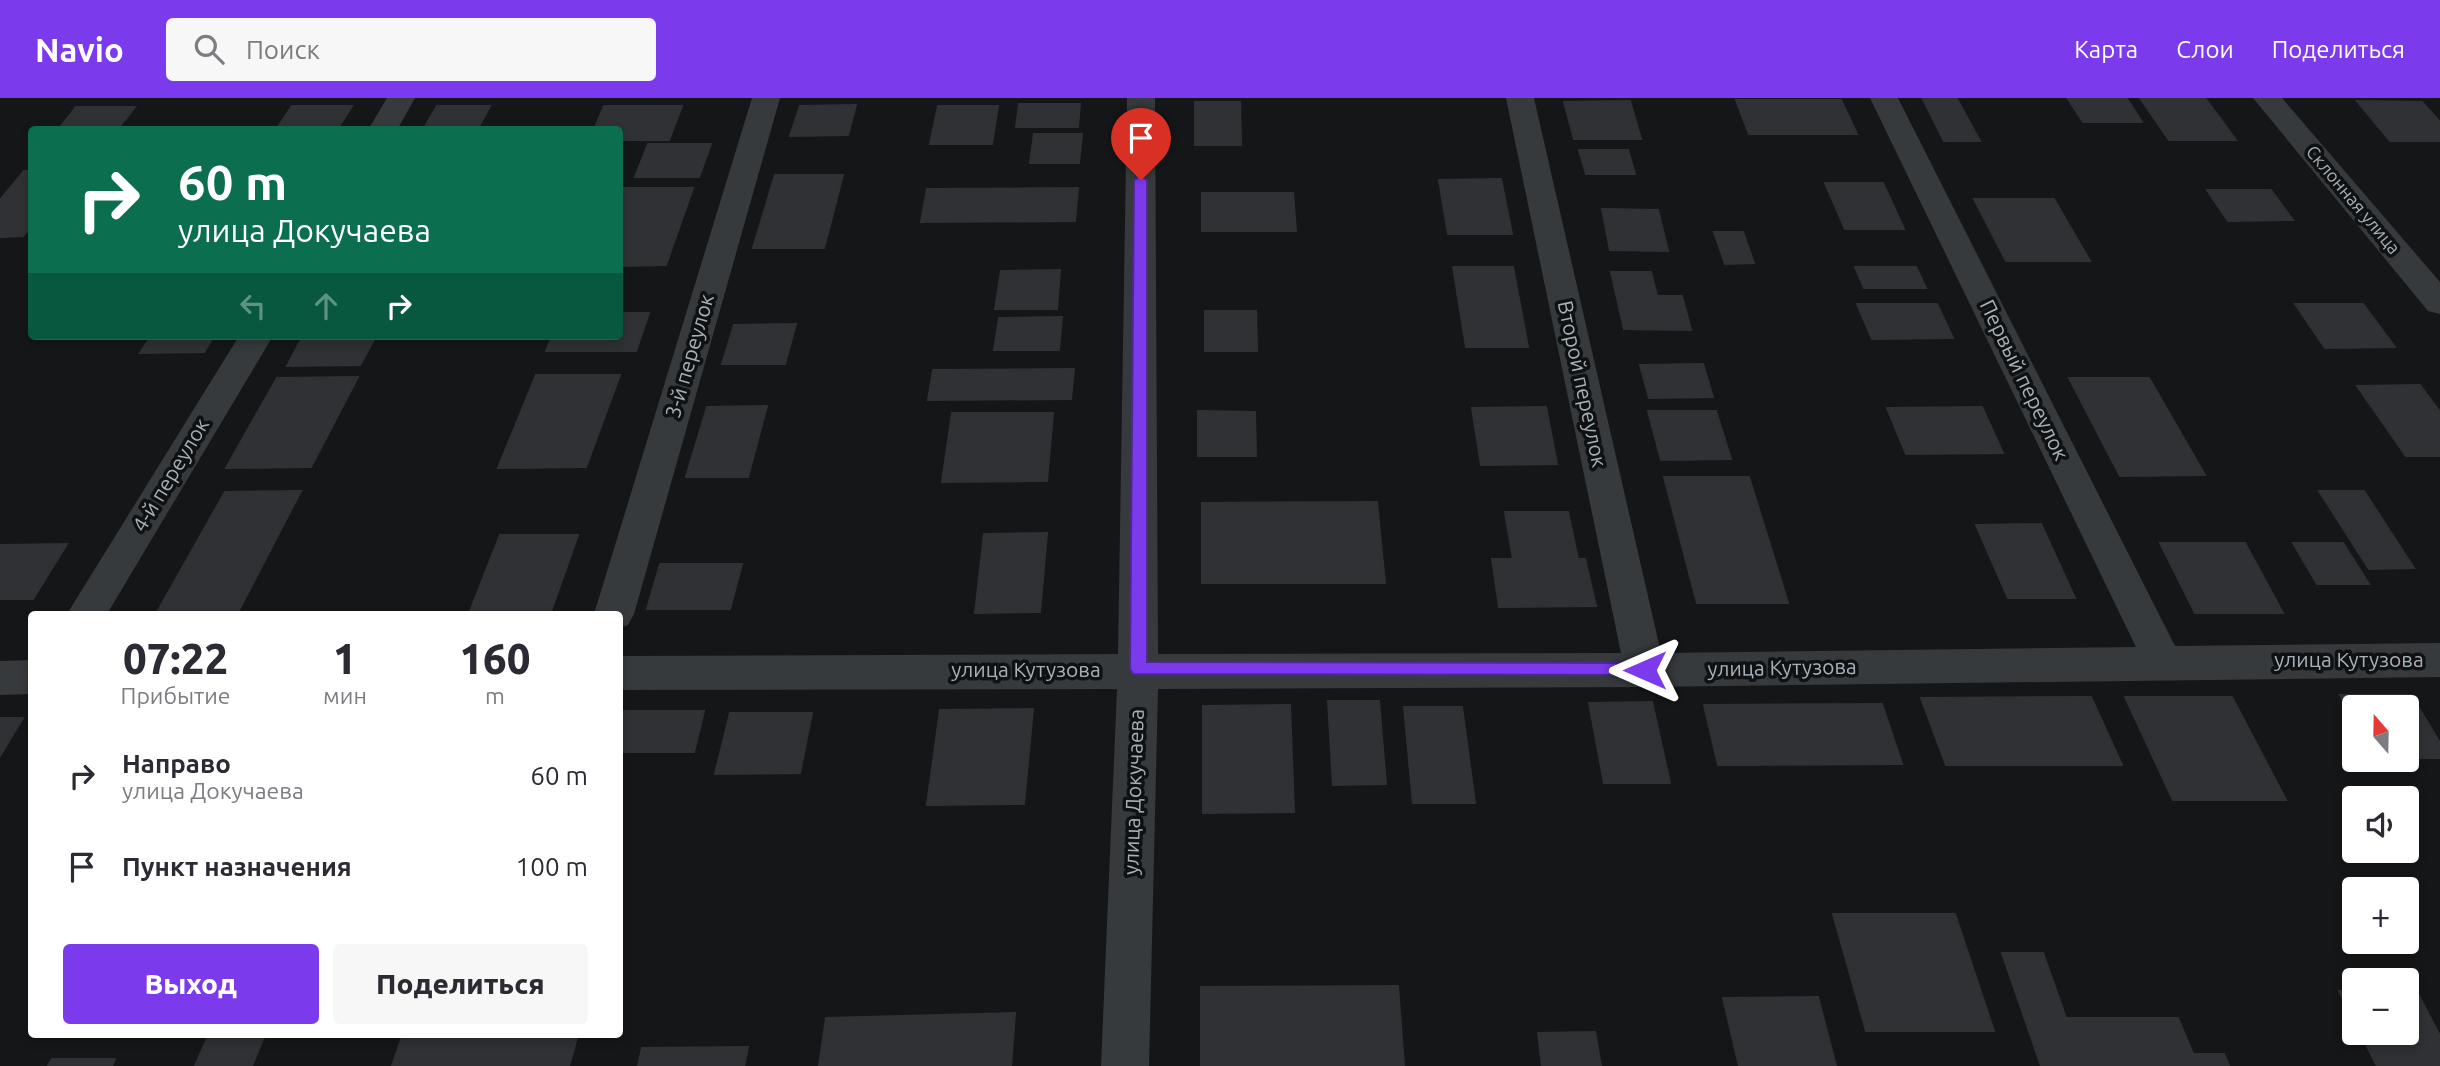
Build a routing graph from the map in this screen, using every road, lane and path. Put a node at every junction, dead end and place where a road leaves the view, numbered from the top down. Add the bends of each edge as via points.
1 (401, 98) edge
2 (766, 98) edge
3 (1141, 98) edge
4 (1520, 98) edge
5 (1884, 98) edge
6 (2267, 98) edge
7 (384, 126) edge
8 (2440, 303) edge
9 (254, 340) edge
10 (88, 611) edge
11 (615, 611) edge
12 (2440, 660) edge
13 (2163, 662) junction
14 (1139, 669) junction
15 (1645, 670) junction
16 (623, 673) edge
17 (28, 677) edge
18 (0, 678) edge
19 (1125, 1066) edge

1 - 7 street
2 - 11 street, 3-й переулок
3 - 14 street, улица Докучаева
4 - 15 street, Второй переулок
5 - 13 street, Первый переулок
6 - 8 street, Склонная улица
9 - 10 street, 4-й переулок
12 - 13 street, улица Кутузова
13 - 15 street, улица Кутузова
14 - 15 street, улица Кутузова
14 - 16 street, улица Кутузова
14 - 19 street, улица Докучаева
17 - 18 street

